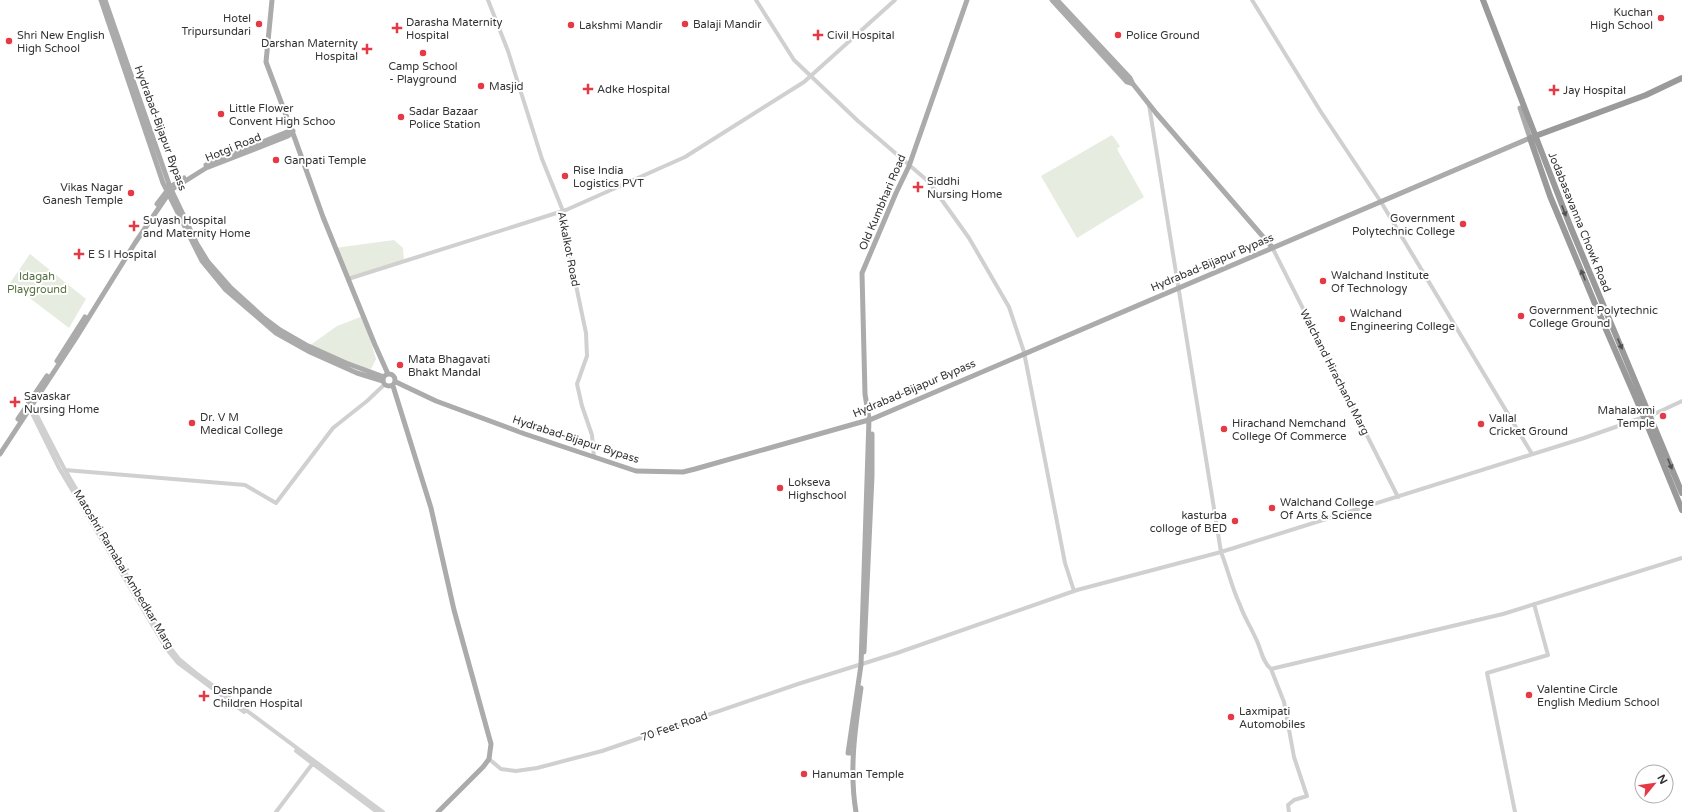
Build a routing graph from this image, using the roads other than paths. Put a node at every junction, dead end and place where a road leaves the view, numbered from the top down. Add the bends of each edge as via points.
1 (101, 0) edge
2 (105, 0) edge
3 (272, 0) edge
4 (488, 0) edge
5 (756, 0) edge
6 (895, 0) edge
7 (967, 0) edge
8 (1052, 0) edge
9 (1058, 0) edge
10 (1252, 0) edge
11 (1479, 0) edge
12 (1483, 0) edge
13 (811, 76) junction
14 (1682, 78) edge
15 (1133, 84) junction
16 (1149, 104) junction
17 (1520, 108) joint
18 (293, 131) junction
19 (1533, 137) junction
20 (909, 166) junction
21 (169, 190) junction
22 (1381, 202) junction
23 (563, 211) junction
24 (1272, 247) junction
25 (348, 279) junction
26 (1179, 287) junction
27 (1024, 352) junction
28 (385, 379) junction
29 (394, 384) junction
30 (1682, 400) edge
31 (30, 405) junction
32 (1647, 417) junction
33 (870, 419) junction
34 (0, 448) edge
35 (0, 454) edge
36 (1532, 454) junction
37 (594, 457) junction
38 (65, 470) junction
39 (1682, 493) edge
40 (1398, 497) junction
41 (1682, 510) edge
42 (1221, 552) junction
43 (1682, 558) edge
44 (1074, 591) junction
45 (1534, 604) junction
46 (862, 665) junction
47 (1271, 669) junction
48 (489, 759) junction
49 (313, 762) junction
50 (276, 812) edge
51 (377, 812) edge
52 (383, 812) edge
53 (438, 812) edge
54 (856, 812) edge
55 (1289, 812) edge
56 (1514, 812) edge

1 - 21 main road
2 - 21 main road, Hydrabad-Bijapur Bypass
3 - 18 main road via 266,62
4 - 23 street, Akkalkot Road via 508,51 542,159
5 - 13 street via 794,60
6 - 13 street
7 - 20 main road, Old Kumbhari Road
8 - 15 main road via 1127,82
9 - 15 main road
10 - 22 street via 1321,112
11 - 17 highway, Jodabasavanna Chowk Road
12 - 19 highway, Jodabasavanna Chowk Road
13 - 20 street
13 - 23 street via 685,157
14 - 19 highway via 1646,95
15 - 16 main road
16 - 24 main road
16 - 26 street
17 - 19 main road, Jodabasavanna Chowk Road
18 - 21 main road, Hotgi Road via 288,136 206,168
18 - 25 main road
19 - 22 main road, Hydrabad-Bijapur Bypass
19 - 32 highway, Jodabasavanna Chowk Road
20 - 27 street via 929,182 969,238 1010,307
20 - 33 main road, Old Kumbhari Road via 862,273 865,394
21 - 28 main road, Hydrabad-Bijapur Bypass via 208,262 230,287 264,318 306,345
21 - 31 main road, Hotgi Road
22 - 24 main road, Hydrabad-Bijapur Bypass
22 - 36 street
23 - 25 street
23 - 37 street, Akkalkot Road via 572,271 586,333 587,356 578,384 583,410 592,435
24 - 26 main road, Hydrabad-Bijapur Bypass
24 - 40 street, Walchand Hirachand Marg
25 - 28 main road
26 - 27 main road, Hydrabad-Bijapur Bypass
26 - 42 street
27 - 33 main road, Hydrabad-Bijapur Bypass
27 - 44 street via 1065,563
28 - 29 main road, Hydrabad-Bijapur Bypass via 388,386
28 - 29 main road via 394,375
28 - 38 street via 367,401 333,428 276,503 245,485
29 - 37 main road, Hydrabad-Bijapur Bypass via 525,434
29 - 48 main road via 431,508 454,610 491,744
30 - 32 street, 70 Feet Road
31 - 34 main road, Hotgi Road
31 - 35 main road, Hotgi Road
31 - 38 street, Matoshri Ramabai Ambedkar Marg
31 - 49 street via 59,468 158,636 175,660
32 - 36 street, 70 Feet Road
32 -> 39 highway, Jodabasavanna Chowk Road
32 - 41 highway
33 - 37 main road, Hydrabad-Bijapur Bypass via 686,471 636,471
33 - 46 main road, Old Kumbhari Road via 872,476
36 - 40 street, 70 Feet Road
38 - 49 street, Matoshri Ramabai Ambedkar Marg via 168,645 179,659
40 - 42 street, 70 Feet Road
42 - 44 street, 70 Feet Road
42 - 47 street via 1239,604
43 - 45 street
44 - 46 street, 70 Feet Road
45 - 47 street via 1503,614
45 - 56 street via 1548,655 1487,673
46 - 48 street, 70 Feet Road via 798,684 602,751 537,768 508,771 501,769
46 - 54 main road, Old Kumbhari Road via 853,711 850,753
47 - 55 street via 1284,702 1294,757 1307,796 1288,805
48 - 53 main road
49 - 50 street
49 - 51 street
49 - 52 street, Matoshri Ramabai Ambedkar Marg

